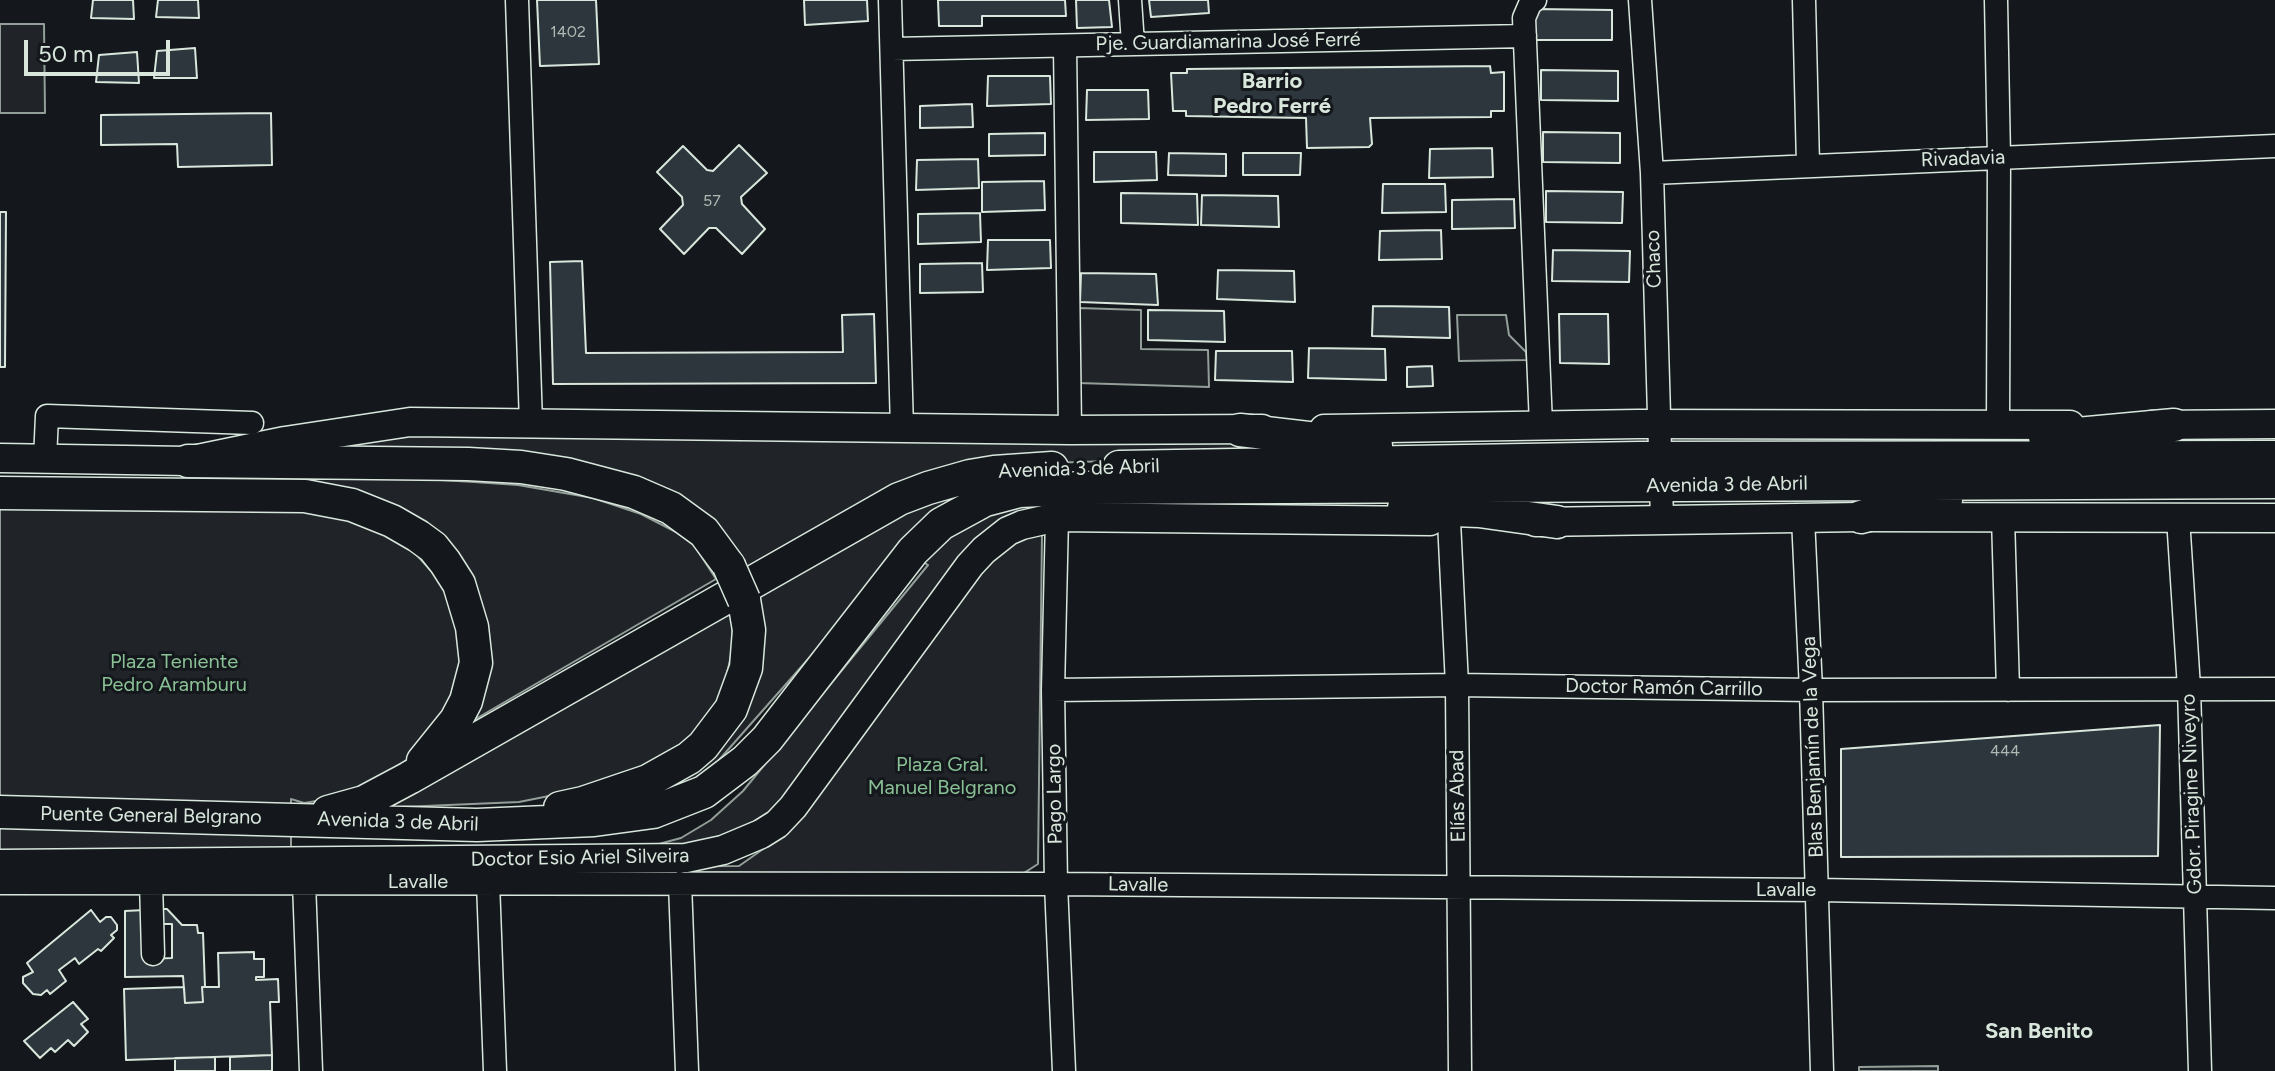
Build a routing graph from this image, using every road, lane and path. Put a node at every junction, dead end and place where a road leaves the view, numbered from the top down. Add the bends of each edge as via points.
1 (517, 0) edge
2 (890, 0) edge
3 (1130, 0) edge
4 (1535, 0) edge
5 (1640, 0) edge
6 (1804, 0) edge
7 (1996, 0) edge
8 (1525, 36) junction
9 (1133, 44) junction
10 (1065, 46) junction
11 (892, 49) junction
12 (2275, 146) edge
13 (1999, 158) junction
14 (1808, 165) junction
15 (1652, 173) junction
16 (252, 423) dead end
17 (531, 424) junction
18 (1660, 424) junction
19 (2275, 424) edge
20 (1541, 425) junction
21 (2174, 425) junction
22 (1998, 426) junction
23 (902, 429) junction
24 (1070, 430) junction
25 (1240, 430) junction
26 (1815, 457) junction
27 (2275, 457) edge
28 (0, 458) edge
29 (45, 459) junction
30 (188, 461) junction
31 (1654, 467) junction
32 (2184, 481) junction
33 (2275, 482) edge
34 (1178, 489) junction
35 (0, 493) edge
36 (1057, 517) junction
37 (1861, 517) junction
38 (2003, 517) junction
39 (1803, 518) junction
40 (2178, 518) junction
41 (2275, 518) edge
42 (1662, 519) junction
43 (1449, 521) junction
44 (1557, 522) junction
45 (1457, 685) junction
46 (2189, 688) junction
47 (2275, 689) edge
48 (1053, 690) junction
49 (1811, 690) junction
50 (2008, 690) junction
51 (409, 778) junction
52 (0, 812) edge
53 (297, 819) junction
54 (477, 825) junction
55 (0, 864) edge
56 (151, 882) junction
57 (304, 882) junction
58 (488, 882) junction
59 (0, 883) edge
60 (680, 883) junction
61 (1056, 884) junction
62 (1460, 889) junction
63 (1818, 890) junction
64 (2196, 896) junction
65 (2275, 898) edge
66 (153, 954) dead end
67 (311, 1071) edge
68 (495, 1071) edge
69 (687, 1071) edge
70 (1064, 1071) edge
71 (1460, 1071) edge
72 (1822, 1071) edge
73 (2200, 1071) edge

1 - 17 street
2 - 11 street
3 - 9 street
4 - 8 street via 1524,18
5 - 15 street, Chaco
6 - 14 street
7 - 13 street
8 - 9 street, Pje. Guardiamarina José Ferré
8 - 20 street
9 - 10 street, Pje. Guardiamarina José Ferré
10 - 11 street, Pje. Guardiamarina José Ferré
10 - 24 street
11 - 23 street
12 - 13 street, Rivadavia
13 - 14 street, Rivadavia
13 - 22 street
14 - 15 street, Rivadavia
15 - 18 street, Chaco
16 - 29 street via 47,416
17 - 23 main road, Avenida 3 de Abril
17 - 30 main road, Avenida 3 de Abril via 410,422
18 - 20 main road, Avenida 3 de Abril
18 - 22 main road, Avenida 3 de Abril
18 - 31 street, Chaco
19 - 21 main road, Avenida 3 de Abril
20 - 25 main road, Avenida 3 de Abril
21 - 22 main road, Avenida 3 de Abril
21 - 26 highway via 1919,443
23 - 24 main road, Avenida 3 de Abril
24 - 25 main road, Avenida 3 de Abril
25 - 31 highway via 1384,447 1542,450
26 - 27 highway, Avenida 3 de Abril
26 - 31 highway, Avenida 3 de Abril
28 - 29 main road, Avenida 3 de Abril
29 - 30 main road, Avenida 3 de Abril
30 - 54 highway, bridge via 521,467 634,492 671,508 704,532 729,566 744,600 749,630 741,688 720,726 689,758 648,781 583,803
31 - 32 highway, Avenida 3 de Abril
31 - 34 highway, Avenida 3 de Abril
31 - 42 street, Chaco
31 - 51 highway, Avenida 3 de Abril via 1030,468 950,481 899,499
32 - 33 highway, Avenida 3 de Abril
32 - 37 highway via 2070,497 1926,500
34 - 44 highway via 1263,501 1479,511
34 - 54 highway, Avenida 3 de Abril via 1019,491 959,512 913,551 767,739 704,792 628,816
35 - 51 highway via 305,496 352,505 418,536 459,584 476,663 456,720
36 - 43 main road, Avenida 3 de Abril
36 - 48 street, Pago Largo
36 - 55 main road, Doctor Esio Ariel Silveira via 1008,531 984,550 793,807 761,834 723,850 686,858
37 - 38 main road, Avenida 3 de Abril
37 - 39 main road, Avenida 3 de Abril
38 - 40 main road, Avenida 3 de Abril
38 - 50 street
39 - 42 main road, Avenida 3 de Abril
39 - 49 street, Blas Benjamín de la Vega
40 - 41 main road, Avenida 3 de Abril
40 - 46 street, Gdor. Piragine Niveyro
42 - 44 main road, Avenida 3 de Abril
43 - 44 main road, Avenida 3 de Abril
43 - 45 street, Elías Abad
45 - 48 street, Doctor Ramón Carrillo
45 - 49 street, Doctor Ramón Carrillo
45 - 62 street, Elías Abad
46 - 47 street, Doctor Ramón Carrillo
46 - 50 street, Doctor Ramón Carrillo
46 - 64 street, Gdor. Piragine Niveyro
48 - 61 street, Pago Largo
49 - 50 street, Doctor Ramón Carrillo
49 - 63 street, Blas Benjamín de la Vega
51 - 53 highway, Avenida 3 de Abril via 364,802
52 - 53 highway, Puente General Belgrano
53 - 54 highway, Avenida 3 de Abril
56 - 57 street, Lavalle
56 - 59 street, Lavalle
56 - 66 street
57 - 58 street, Lavalle
57 - 67 street
58 - 60 street, Lavalle
58 - 68 street
60 - 61 street, Lavalle
60 - 69 street
61 - 62 street, Lavalle
61 - 70 street, Pago Largo
62 - 63 street, Lavalle
62 - 71 street, Elías Abad
63 - 64 street, Lavalle
63 - 72 street, Blas Benjamín de la Vega
64 - 65 street, Lavalle
64 - 73 street, Gdor. Piragine Niveyro

